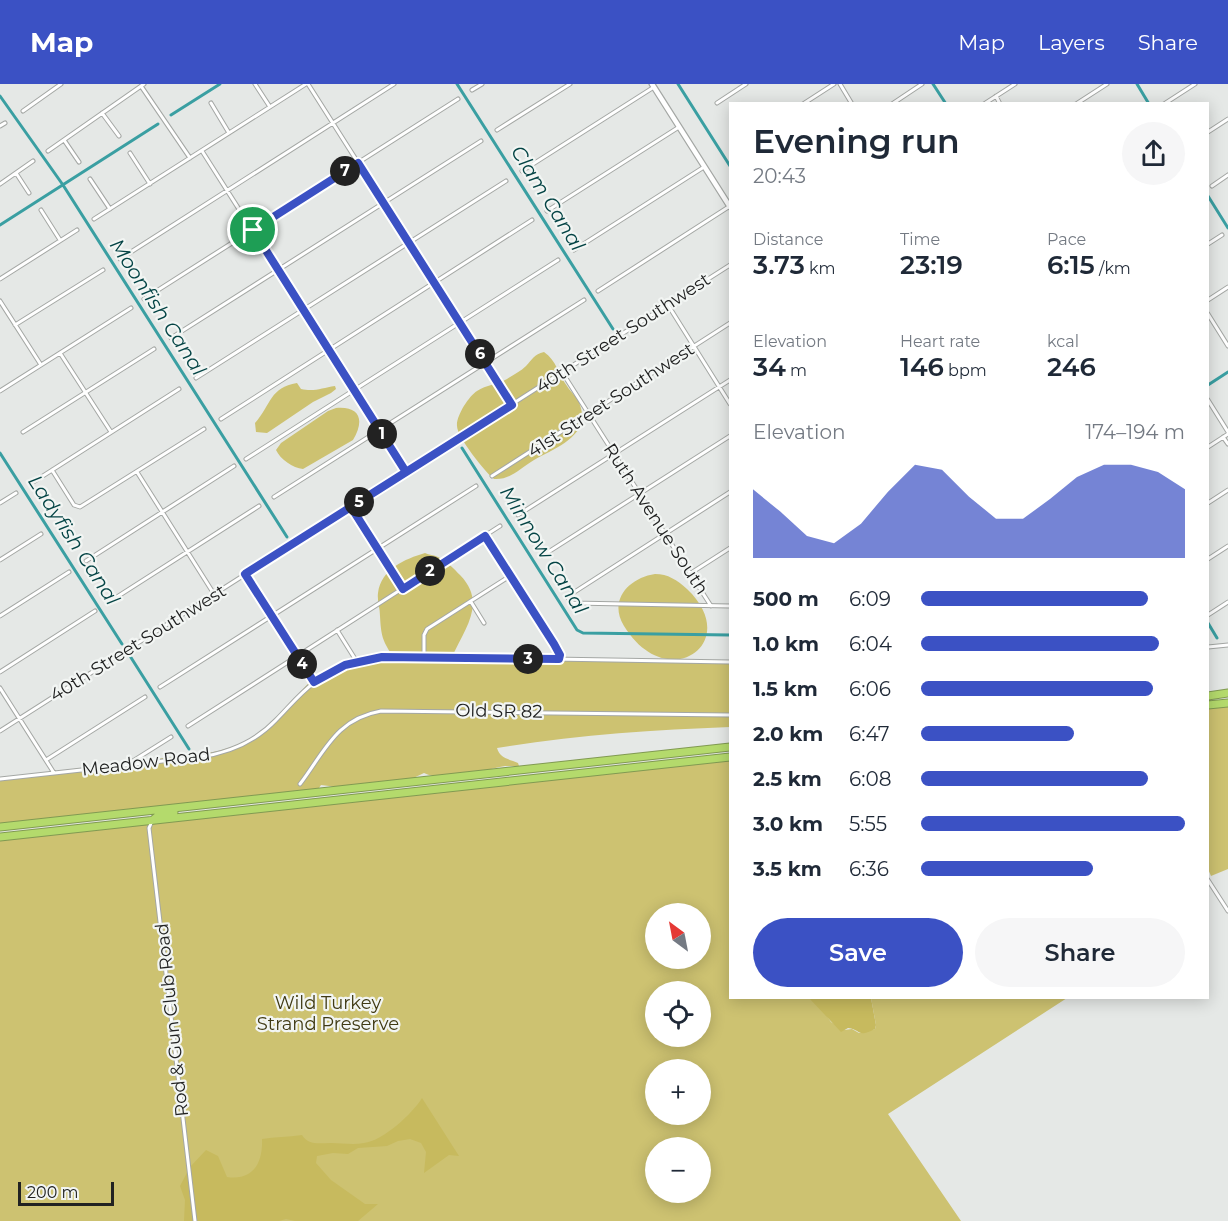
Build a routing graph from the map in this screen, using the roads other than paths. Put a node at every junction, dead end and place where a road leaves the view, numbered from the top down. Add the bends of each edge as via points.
1 (61, 84) edge
2 (255, 84) edge
3 (307, 84) edge
4 (394, 84) edge
5 (482, 84) edge
6 (570, 84) edge
7 (746, 84) edge
8 (834, 84) edge
9 (840, 84) edge
10 (922, 84) edge
11 (1015, 84) edge
12 (1107, 84) edge
13 (1195, 84) edge
14 (143, 85) edge
15 (653, 85) edge
16 (472, 90) dead end
17 (996, 96) junction
18 (458, 99) dead end
19 (806, 102) edge
20 (851, 102) edge
21 (895, 102) edge
22 (987, 102) edge
23 (999, 102) edge
24 (1079, 102) edge
25 (1167, 102) edge
26 (211, 103) dead end
27 (717, 103) dead end
28 (270, 107) junction
29 (23, 111) dead end
30 (102, 113) junction
31 (1228, 119) edge
32 (5, 123) dead end
33 (332, 123) junction
34 (0, 126) edge
35 (679, 127) junction
36 (498, 130) dead end
37 (1209, 131) edge
38 (230, 133) junction
39 (118, 136) dead end
40 (63, 140) junction
41 (481, 141) dead end
42 (48, 151) dead end
43 (202, 151) junction
44 (130, 153) dead end
45 (190, 158) junction
46 (33, 161) dead end
47 (79, 162) dead end
48 (358, 163) junction
49 (705, 167) junction
50 (522, 171) dead end
51 (16, 173) junction
52 (1228, 175) edge
53 (90, 179) dead end
54 (506, 181) dead end
55 (0, 184) edge
56 (150, 184) junction
57 (1212, 186) dead end
58 (227, 190) junction
59 (29, 193) dead end
60 (383, 203) junction
61 (729, 205) edge
62 (729, 208) edge
63 (110, 209) junction
64 (40, 210) dead end
65 (547, 211) dead end
66 (94, 219) dead end
67 (532, 220) dead end
68 (77, 230) dead end
69 (253, 230) junction
70 (1222, 235) dead end
71 (60, 240) junction
72 (409, 243) junction
73 (1209, 243) edge
74 (574, 250) dead end
75 (120, 259) dead end
76 (558, 260) dead end
77 (729, 266) edge
78 (103, 270) dead end
79 (278, 270) junction
80 (0, 279) edge
81 (434, 283) junction
82 (1228, 287) edge
83 (598, 291) dead end
84 (144, 299) dead end
85 (1209, 299) edge
86 (584, 300) dead end
87 (0, 301) edge
88 (668, 305) junction
89 (130, 308) dead end
90 (303, 310) junction
91 (1209, 316) edge
92 (460, 323) junction
93 (15, 325) junction
94 (729, 325) edge
95 (171, 338) dead end
96 (1228, 345) edge
97 (694, 347) junction
98 (154, 349) dead end
99 (329, 350) junction
100 (60, 353) junction
101 (485, 363) junction
102 (41, 365) junction
103 (562, 372) junction
104 (196, 378) dead end
105 (729, 381) edge
106 (719, 387) junction
107 (179, 389) dead end
108 (0, 390) edge
109 (354, 390) junction
110 (86, 392) junction
111 (729, 402) edge
112 (1209, 402) edge
113 (512, 405) junction
114 (589, 414) junction
115 (220, 419) dead end
116 (204, 429) dead end
117 (380, 430) junction
118 (24, 432) dead end
119 (111, 432) junction
120 (1228, 433) edge
121 (729, 437) edge
122 (1223, 437) junction
123 (1228, 444) edge
124 (1209, 446) edge
125 (614, 454) junction
126 (246, 459) dead end
127 (234, 466) dead end
128 (52, 470) junction
129 (137, 472) junction
130 (406, 472) junction
131 (492, 476) dead end
132 (35, 481) dead end
133 (476, 486) dead end
134 (1228, 490) edge
135 (16, 493) dead end
136 (729, 493) edge
137 (640, 494) junction
138 (273, 497) dead end
139 (1209, 502) edge
140 (0, 503) edge
141 (259, 506) dead end
142 (351, 507) junction
143 (162, 512) junction
144 (518, 515) dead end
145 (500, 526) dead end
146 (41, 534) dead end
147 (665, 534) junction
148 (485, 536) junction
149 (1228, 546) edge
150 (377, 549) junction
151 (729, 549) edge
152 (188, 552) junction
153 (543, 556) dead end
154 (1209, 558) edge
155 (0, 560) edge
156 (86, 561) dead end
157 (69, 572) dead end
158 (691, 573) junction
159 (245, 574) junction
160 (510, 576) junction
161 (403, 589) junction
162 (214, 594) junction
163 (110, 602) dead end
164 (471, 602) junction
165 (1228, 602) edge
166 (729, 605) edge
167 (711, 606) junction
168 (94, 611) dead end
169 (1209, 614) edge
170 (0, 616) edge
171 (272, 616) junction
172 (484, 623) dead end
173 (337, 630) junction
174 (1228, 645) edge
175 (1209, 647) edge
176 (297, 656) junction
177 (424, 657) junction
178 (559, 659) junction
179 (357, 662) junction
180 (729, 662) edge
181 (0, 672) edge
182 (314, 682) junction
183 (160, 687) dead end
184 (0, 688) edge
185 (1228, 693) edge
186 (1209, 696) edge
187 (145, 697) dead end
188 (1228, 703) edge
189 (1209, 705) edge
190 (729, 715) edge
191 (19, 718) junction
192 (188, 726) dead end
193 (0, 730) edge
194 (171, 737) dead end
195 (729, 747) edge
196 (729, 757) edge
197 (46, 760) junction
198 (127, 765) junction
199 (54, 773) junction
200 (0, 779) edge
201 (300, 783) dead end
202 (372, 786) junction
203 (296, 795) junction
204 (226, 802) junction
205 (306, 804) junction
206 (237, 811) junction
207 (153, 820) junction
208 (0, 827) edge
209 (0, 837) edge
210 (1209, 881) edge
211 (1228, 911) edge
212 (195, 1221) edge

1 - 29 street
2 - 28 street
3 - 28 street
3 - 33 street
4 - 33 street
5 - 16 street
6 - 36 street
7 - 27 street
8 - 19 street
9 - 20 street
10 - 21 street
11 - 17 street
12 - 24 street
13 - 25 street
14 - 30 street
14 - 45 street
15 - 35 street
15 - 50 street
17 - 22 street
17 - 23 street
18 - 48 street
26 - 38 street
28 - 38 street
30 - 39 street
30 - 40 street
31 - 37 street
32 - 34 street
33 - 48 street
33 - 58 street
35 - 49 street
35 - 65 street
38 - 43 street
40 - 42 street
40 - 47 street
41 - 60 street
43 - 45 street
43 - 58 street
44 - 56 street
45 - 56 street
46 - 51 street
48 - 60 street
48 - 69 street
49 - 61 street
49 - 74 street
51 - 55 street
51 - 59 street
52 - 57 street
53 - 63 street
54 - 72 street
56 - 63 street
58 - 69 street
58 - 75 street
60 - 72 street
60 - 79 street
62 - 83 street
63 - 66 street
64 - 71 street
67 - 81 street
68 - 71 street
69 - 79 street
69 - 84 street
70 - 73 street
71 - 80 street
72 - 81 street
72 - 90 street
76 - 92 street
77 - 88 street, 40th Street Southwest
78 - 93 street
79 - 90 street
79 - 95 street
81 - 92 street
81 - 99 street
82 - 85 street
86 - 101 street
87 - 93 street
88 - 97 street
88 - 103 street, 40th Street Southwest
89 - 100 street
90 - 99 street
90 - 104 street
91 - 96 street
92 - 101 street
92 - 109 street
93 - 102 street
94 - 97 street, 41st Street Southwest
97 - 106 street
97 - 114 street, 41st Street Southwest
98 - 110 street
99 - 109 street
99 - 115 street
100 - 102 street
100 - 110 street
101 - 113 street
101 - 117 street
102 - 108 street
103 - 113 street, 40th Street Southwest
103 - 114 street, Ruth Avenue South
105 - 106 street
106 - 111 street
106 - 125 street
107 - 119 street
109 - 117 street
109 - 126 street
110 - 118 street
110 - 119 street
112 - 120 street
113 - 130 street, 40th Street Southwest
114 - 125 street, Ruth Avenue South
114 - 131 street, 41st Street Southwest
116 - 129 street
117 - 130 street
117 - 138 street
119 - 128 street
120 - 122 street
121 - 137 street
122 - 123 street
122 - 124 street
125 - 137 street, Ruth Avenue South
125 - 144 street
127 - 143 street
128 - 129 street via 74,505 80,507
128 - 132 street
129 - 143 street
130 - 142 street, 40th Street Southwest
133 - 150 street
134 - 139 street
135 - 140 street
136 - 147 street
137 - 147 street, Ruth Avenue South
137 - 153 street
141 - 152 street
142 - 150 street
142 - 159 street, 40th Street Southwest
143 - 152 street
143 - 156 street
145 - 148 street
146 - 155 street
147 - 158 street, Ruth Avenue South
147 - 167 street via 568,598 573,603
148 - 160 street
148 - 161 street
149 - 154 street
150 - 161 street
150 - 171 street
151 - 158 street
152 - 162 street
152 - 163 street
157 - 170 street
158 - 167 street, Ruth Avenue South
159 - 162 street, 40th Street Southwest
159 - 171 street
160 - 164 street
160 - 178 street
161 - 173 street
162 - 191 street, 40th Street Southwest
164 - 172 street
164 - 177 street via 428,629 424,635
165 - 169 street
166 - 167 street
168 - 181 street
171 - 176 street
171 - 183 street
173 - 176 street
173 - 179 street
174 - 175 street
176 - 182 street
176 - 192 street
177 - 178 street, Meadow Road
177 - 179 street, Meadow Road via 382,657
178 - 180 street, Meadow Road
179 - 182 street, Meadow Road
182 - 198 street, Meadow Road via 268,728 236,747 210,756
184 - 191 street
185 - 186 highway
187 - 197 street
188 - 189 highway
190 - 201 street, Old SR 82 via 381,711 362,716 339,731
191 - 193 street, 40th Street Southwest
191 - 197 street
194 - 198 street
195 - 202 highway
196 - 205 highway
197 - 199 street
198 - 199 street, Meadow Road
199 - 200 street, Meadow Road
202 - 203 highway
202 - 205 highway via 313,798
203 - 204 highway
203 - 206 highway via 290,801 244,806
204 - 207 highway via 212,808 159,815
204 - 208 highway
205 - 206 highway
206 - 207 highway
207 - 209 highway
207 - 212 street, Rod & Gun Club Road via 149,828
210 - 211 street

